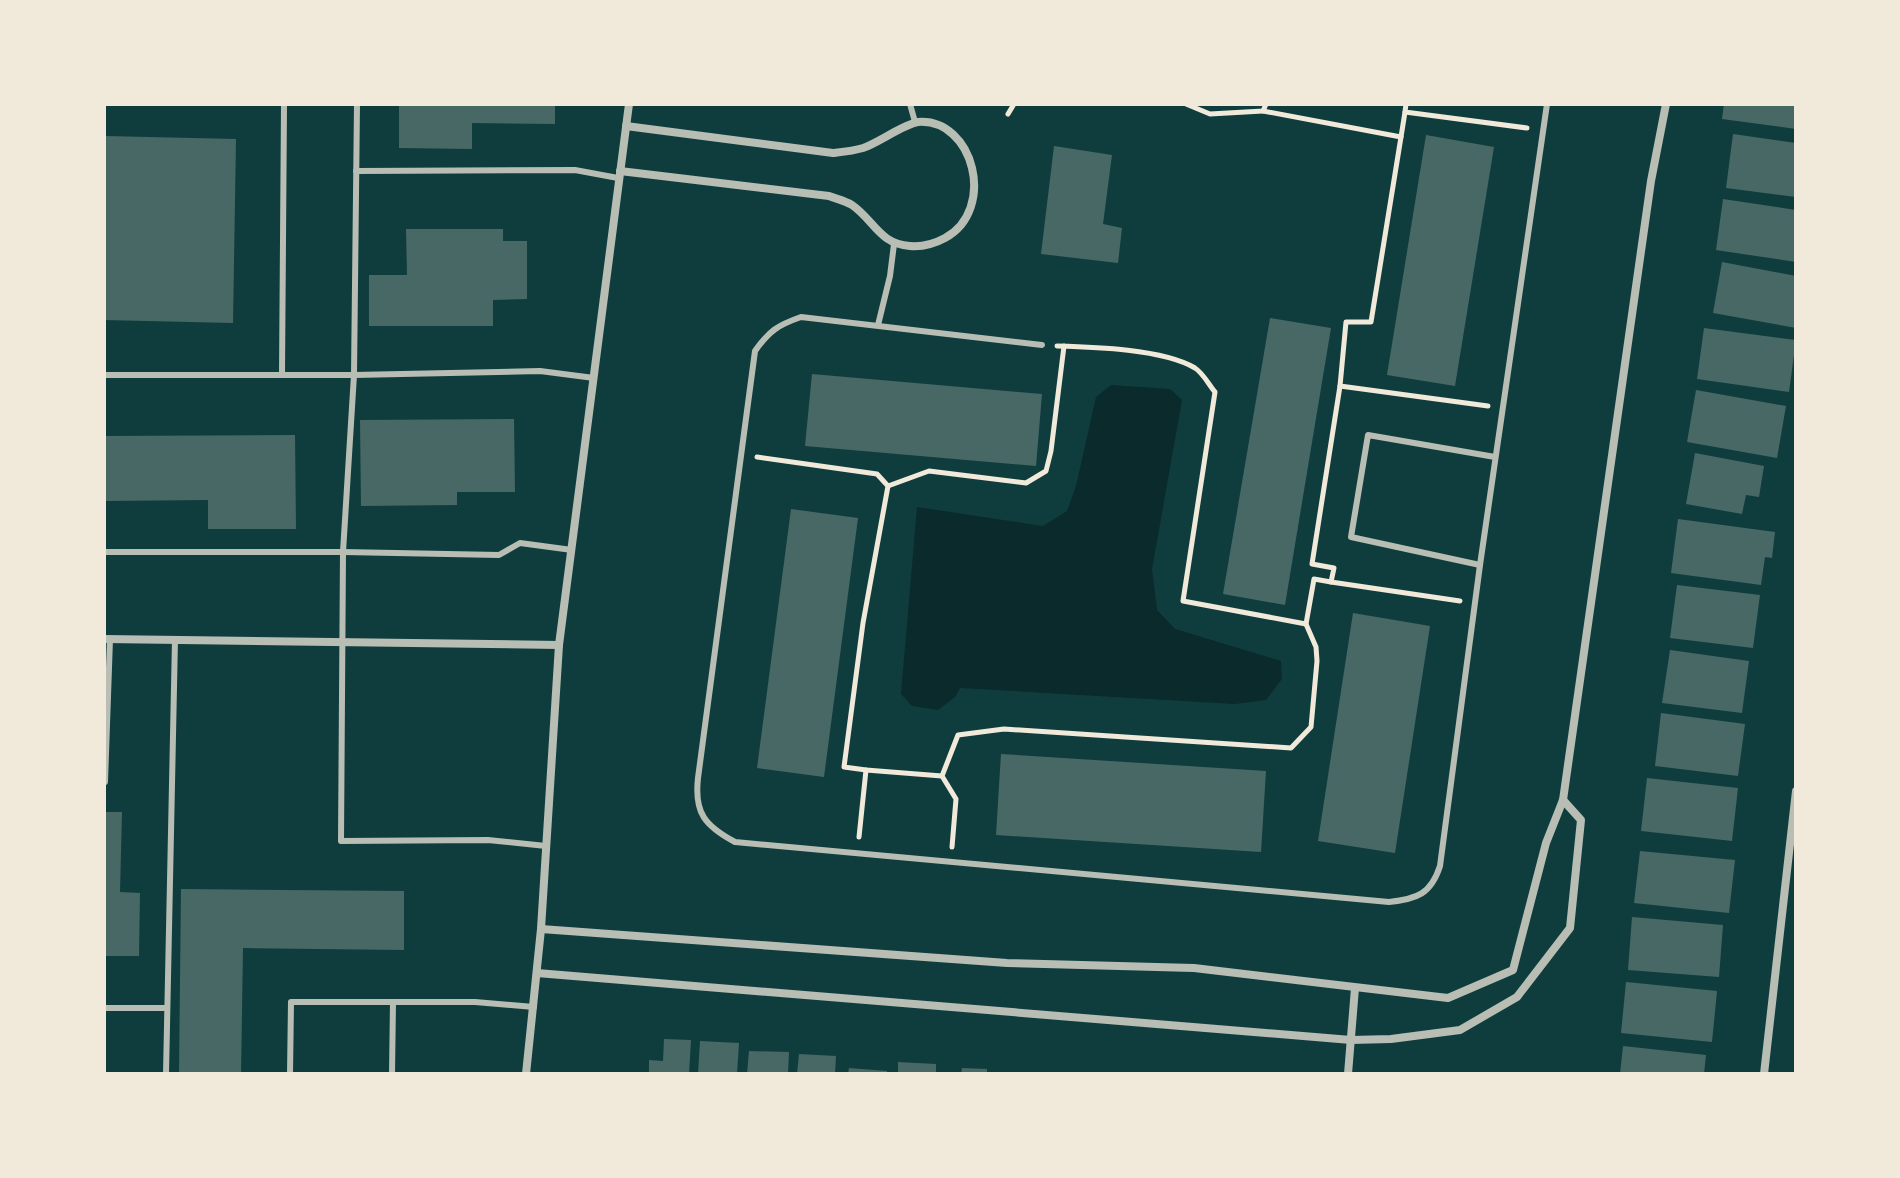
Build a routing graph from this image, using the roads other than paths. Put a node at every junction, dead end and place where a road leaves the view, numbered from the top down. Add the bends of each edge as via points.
1 (357, 104) edge
2 (629, 104) edge
3 (910, 104) edge
4 (1547, 104) edge
5 (1666, 104) edge
6 (284, 106) dead end
7 (915, 122) junction
8 (626, 126) junction
9 (356, 171) junction
10 (619, 174) junction
11 (894, 244) junction
12 (878, 325) junction
13 (1042, 345) road end
14 (282, 374) junction
15 (104, 375) edge
16 (354, 375) junction
17 (594, 378) junction
18 (1495, 457) junction
19 (572, 550) junction
20 (104, 552) edge
21 (343, 552) junction
22 (1480, 565) junction
23 (107, 639) edge
24 (175, 639) junction
25 (341, 642) junction
26 (559, 645) junction
27 (105, 782) edge
28 (1796, 791) edge
29 (1563, 800) junction
30 (1793, 832) edge
31 (546, 846) junction
32 (541, 929) junction
33 (537, 973) junction
34 (1355, 988) junction
35 (393, 1002) junction
36 (534, 1007) junction
37 (104, 1008) edge
38 (167, 1008) junction
39 (1351, 1040) junction
40 (166, 1074) edge
41 (290, 1074) edge
42 (392, 1074) edge
43 (526, 1074) edge
44 (1348, 1074) edge
45 (1764, 1074) edge

1 - 9 lane
2 - 8 street
3 - 7 lane
4 - 18 lane
5 - 29 street
6 - 14 lane
7 - 8 street via 862,148 833,153
7 - 11 street via 940,124 958,141 970,161 975,196 970,214 955,232 933,244
8 - 10 street
9 - 10 lane
9 - 16 lane
10 - 11 street via 829,196 850,204
10 - 17 street
11 - 12 lane
12 - 13 lane
12 - 22 lane via 801,317 766,335 755,351 696,795 701,816 735,842 1410,900 1435,882 1440,866
14 - 15 lane
14 - 16 lane
16 - 17 lane via 540,371
16 - 21 lane
17 - 19 street
18 - 22 lane
18 - 22 lane via 1368,435 1351,537
19 - 21 lane via 520,543 499,555
19 - 26 street
20 - 21 lane
21 - 25 lane
23 - 24 street
23 - 27 lane
24 - 25 street
24 - 38 lane
25 - 26 street
25 - 31 lane via 341,841 488,840
26 - 31 street
28 - 30 street
29 - 34 street via 1546,843 1513,970 1448,998
29 - 39 street via 1581,820 1570,928 1517,997 1460,1030
30 - 45 street
31 - 32 street
32 - 33 street
32 - 34 street via 1007,963 1194,968
33 - 36 street
33 - 39 street
34 - 39 street
35 - 36 lane
35 - 41 lane via 291,1002
35 - 42 lane
36 - 43 street
37 - 38 lane
38 - 40 lane
39 - 44 street

